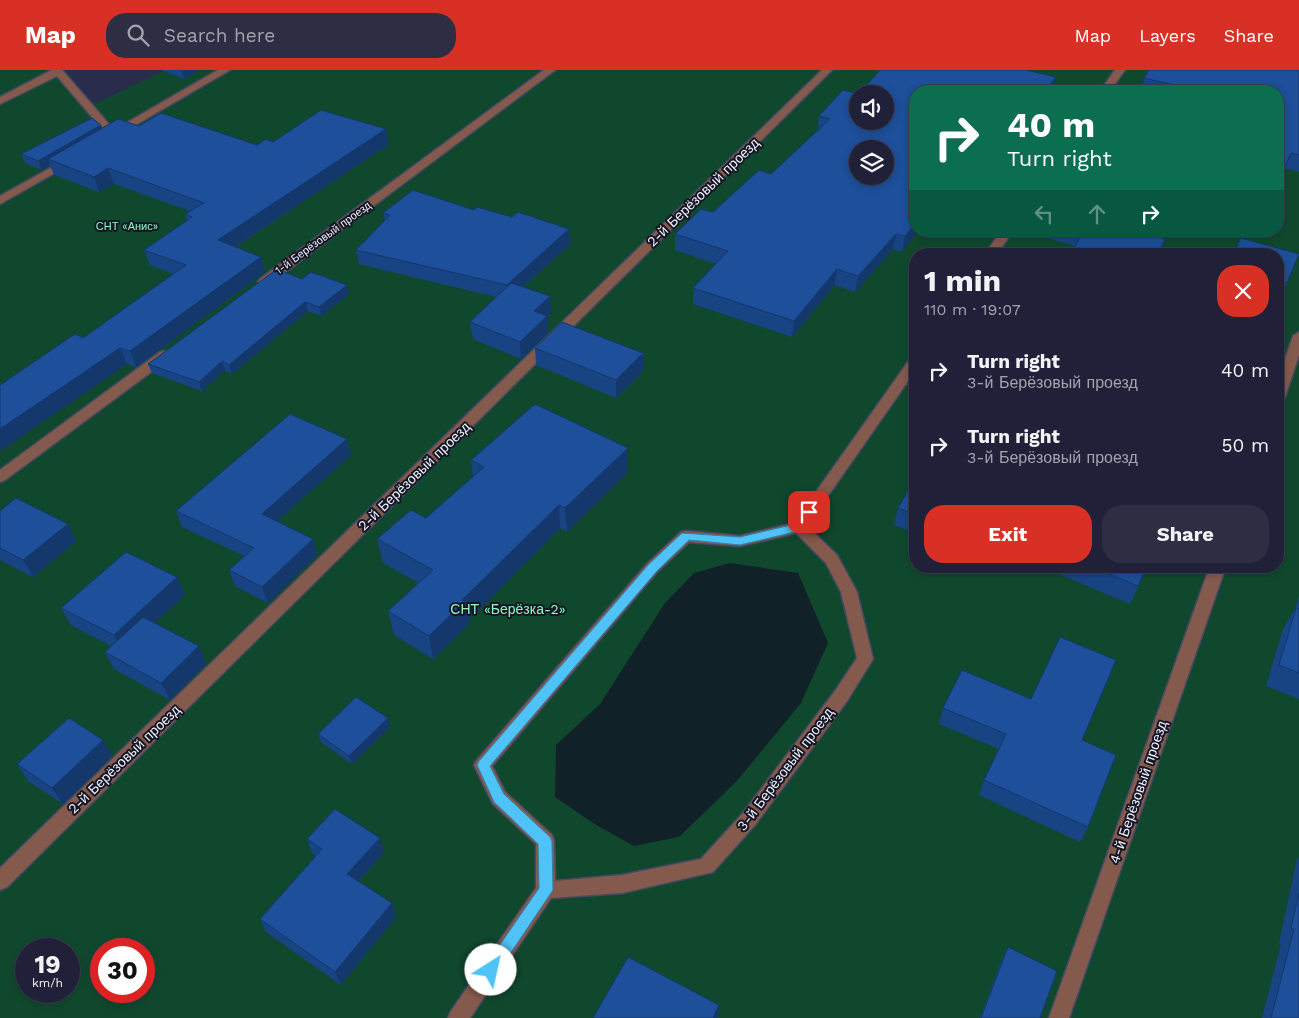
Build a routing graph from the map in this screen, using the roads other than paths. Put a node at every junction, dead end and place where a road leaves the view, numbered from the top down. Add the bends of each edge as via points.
1 (225, 70) edge
2 (550, 70) edge
3 (827, 70) edge
4 (1120, 70) edge
5 (58, 71) edge
6 (1109, 85) edge
7 (0, 102) edge
8 (80, 154) edge
9 (0, 201) edge
10 (1003, 237) edge
11 (995, 248) edge
12 (255, 288) edge
13 (1299, 336) edge
14 (175, 347) edge
15 (909, 371) edge
16 (1284, 380) edge
17 (0, 476) edge
18 (799, 527) junction
19 (1216, 573) edge
20 (0, 881) edge
21 (546, 890) junction
22 (458, 1018) edge
23 (1059, 1018) edge

1 - 5 street via 109,138
2 - 12 street, 1-й Берёзовый проезд
3 - 20 street, 2-й Берёзовый проезд
4 - 6 street
5 - 7 street
8 - 9 street
10 - 11 street
13 - 16 street
14 - 17 street
15 - 18 street
18 - 21 street via 740,541 686,536 652,568 483,765 499,798 545,841
18 - 21 street, 3-й Берёзовый проезд via 832,558 849,592 865,659 841,696 749,819 706,866 622,884
19 - 23 street, 4-й Берёзовый проезд
21 - 22 street

